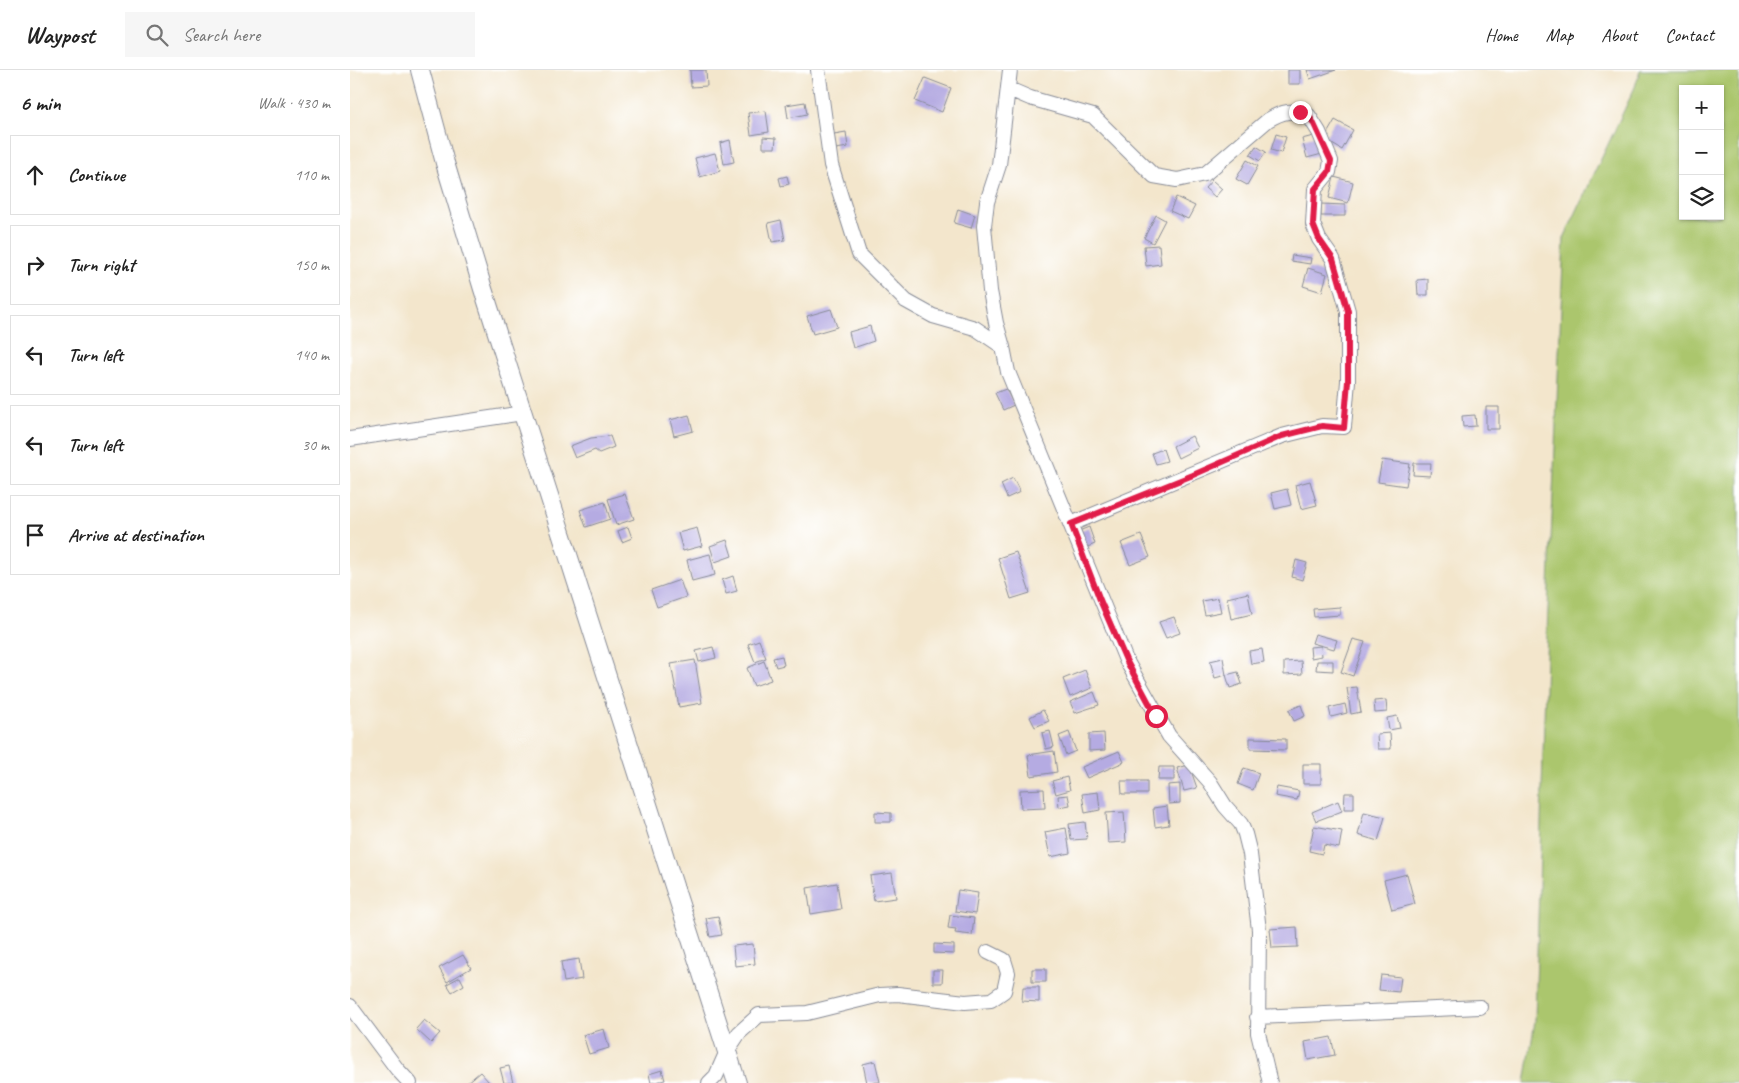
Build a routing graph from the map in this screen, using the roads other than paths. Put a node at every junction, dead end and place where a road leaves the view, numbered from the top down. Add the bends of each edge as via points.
1 (420, 70) edge
2 (818, 70) edge
3 (1010, 70) edge
4 (1009, 89) junction
5 (1004, 347) junction
6 (523, 413) junction
7 (350, 438) edge
8 (1071, 524) junction
9 (988, 952) dead end
10 (350, 1006) edge
11 (1480, 1007) dead end
12 (1257, 1018) junction
13 (727, 1051) junction
14 (410, 1083) edge
15 (709, 1083) edge
16 (737, 1083) edge
17 (1270, 1083) edge

1 - 6 street via 445,163
2 - 5 street via 831,165 859,254 906,301 933,316 975,328
3 - 4 street
4 - 5 street via 999,165 987,202 984,226 990,290
4 - 8 street via 1094,116 1154,176 1177,180 1205,174 1268,120 1290,110 1309,116 1331,161 1329,172 1315,189 1313,224 1333,259 1348,311 1344,428 1322,426 1282,436
5 - 8 street via 1008,372
6 - 7 street
6 - 13 street
8 - 12 street via 1126,660 1156,716 1169,736 1210,782 1245,834 1259,930
9 - 13 street via 1004,960 1008,974 1004,991 991,1000 965,1002 880,995 807,1013 759,1015 739,1033
10 - 14 street
11 - 12 street
12 - 17 street
13 - 15 street via 716,1076
13 - 16 street

